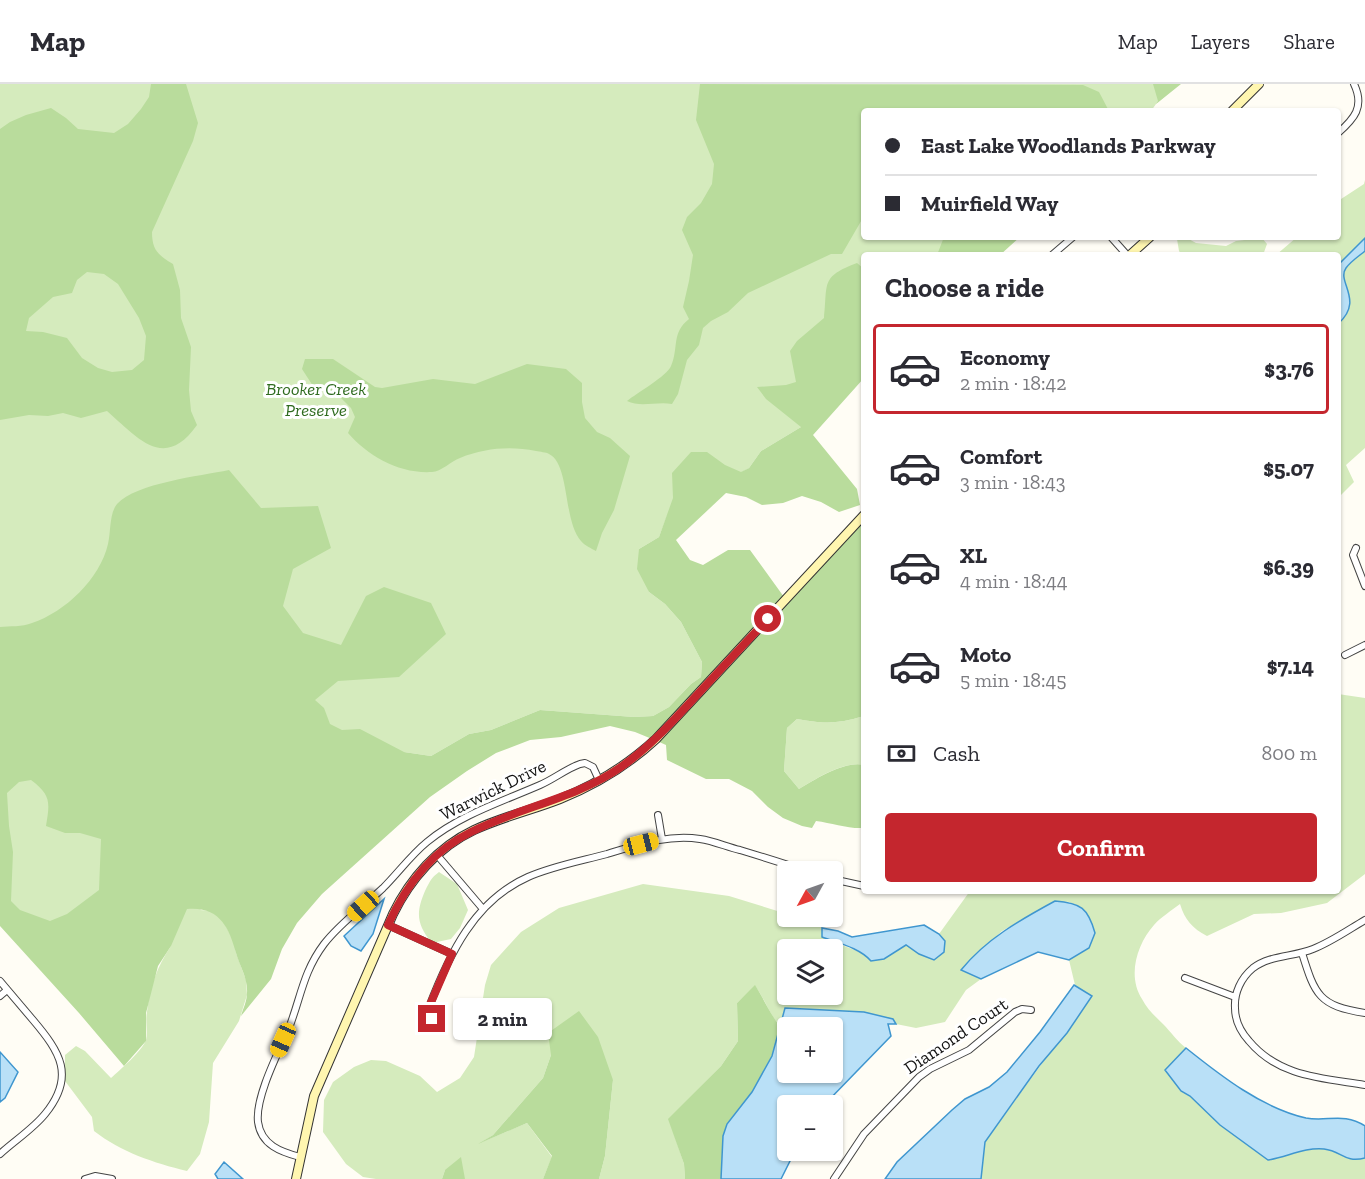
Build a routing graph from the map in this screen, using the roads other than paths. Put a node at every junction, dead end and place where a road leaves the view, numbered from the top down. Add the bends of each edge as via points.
1 (1259, 84) edge
2 (1354, 84) edge
3 (1235, 108) edge
4 (1341, 130) edge
5 (1070, 240) edge
6 (1114, 240) edge
7 (1146, 240) edge
8 (1056, 252) edge
9 (1125, 252) edge
10 (1132, 252) edge
11 (861, 518) edge
12 (1356, 548) dead end
13 (1365, 586) edge
14 (1365, 645) edge
15 (1345, 655) dead end
16 (599, 780) junction
17 (658, 815) dead end
18 (662, 839) junction
19 (437, 855) junction
20 (777, 862) edge
21 (843, 881) edge
22 (861, 885) edge
23 (483, 909) junction
24 (1365, 920) edge
25 (388, 925) junction
26 (1302, 953) junction
27 (452, 954) junction
28 (1185, 978) dead end
29 (0, 981) edge
30 (7, 990) junction
31 (0, 996) edge
32 (1235, 996) junction
33 (1031, 1010) dead end
34 (1365, 1013) edge
35 (432, 1019) dead end
36 (1365, 1085) edge
37 (0, 1154) edge
38 (300, 1157) junction
39 (84, 1179) edge
40 (112, 1179) edge
41 (296, 1179) edge
42 (834, 1179) edge

1 - 3 street
2 - 4 street via 1359,96 1358,111
5 - 8 street
6 - 9 street
7 - 10 street
11 - 16 street via 656,739
12 - 13 street via 1353,555
14 - 15 street
16 - 19 street via 560,799 472,831
16 - 38 street, Warwick Drive via 593,766 580,764 450,825 426,843 324,944 304,978 258,1115 261,1132 270,1145
17 - 18 street
18 - 20 street via 700,839
18 - 23 street via 528,877 501,892
19 - 23 street
19 - 25 street via 400,899
21 - 22 street
23 - 27 street
24 - 26 street
25 - 27 street
25 - 38 street via 318,1085
26 - 32 street via 1258,964 1244,977
26 - 34 street via 1310,979 1324,999 1340,1008
27 - 35 street via 429,1007 428,1016
28 - 32 street
29 - 30 street
30 - 31 street
30 - 37 street via 47,1037 58,1054 62,1072 59,1090 45,1114
32 - 36 street via 1235,1016 1241,1032 1270,1060 1300,1074
33 - 42 street, Diamond Court via 1015,1012 969,1050 918,1077 864,1134
38 - 41 street
39 - 40 street

